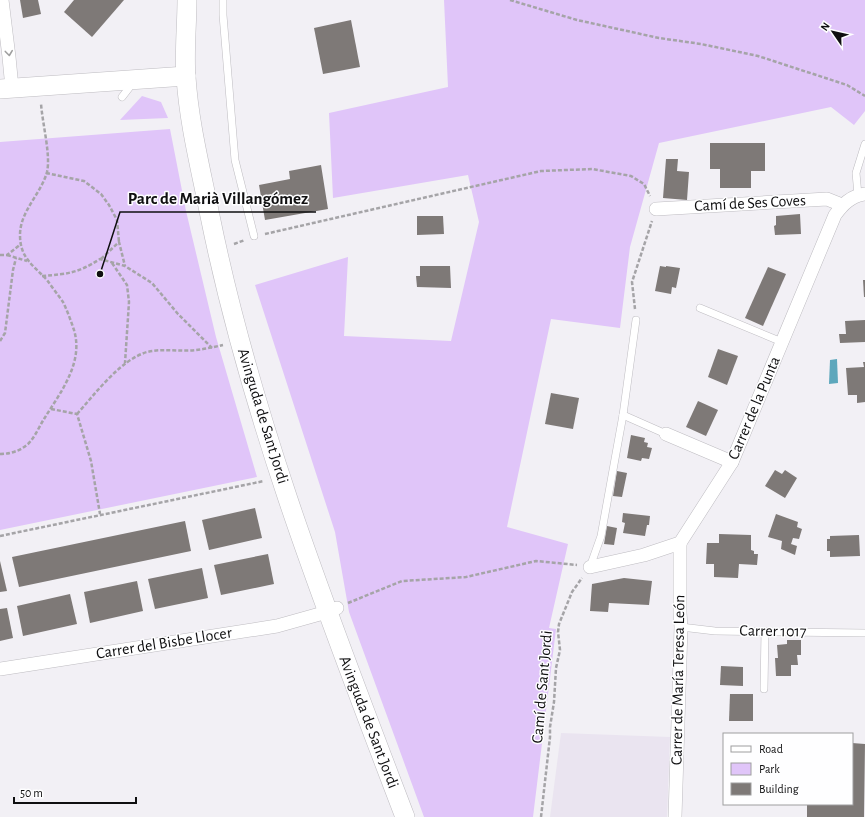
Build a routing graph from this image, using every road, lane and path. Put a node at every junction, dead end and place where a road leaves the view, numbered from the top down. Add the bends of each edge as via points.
1 (2, 0) edge
2 (187, 0) edge
3 (223, 0) edge
4 (510, 0) edge
5 (186, 76) junction
6 (131, 80) junction
7 (39, 86) junction
8 (6, 88) edge
9 (865, 96) edge
10 (122, 97) dead end
11 (865, 144) edge
12 (46, 173) junction
13 (862, 195) edge
14 (842, 205) junction
15 (656, 208) junction
16 (254, 236) junction
17 (119, 242) junction
18 (21, 244) junction
19 (218, 252) junction
20 (0, 255) edge
21 (6, 255) junction
22 (16, 258) junction
23 (100, 259) junction
24 (28, 261) junction
25 (112, 262) junction
26 (125, 266) junction
27 (42, 276) junction
28 (700, 308) dead end
29 (636, 320) joint
30 (239, 340) junction
31 (0, 341) edge
32 (782, 342) junction
33 (212, 348) junction
34 (124, 363) junction
35 (51, 409) junction
36 (77, 414) junction
37 (623, 415) junction
38 (666, 434) joint
39 (0, 454) edge
40 (732, 462) junction
41 (281, 478) junction
42 (100, 514) junction
43 (0, 536) edge
44 (680, 543) junction
45 (590, 567) junction
46 (332, 610) junction
47 (681, 627) junction
48 (765, 631) junction
49 (865, 633) edge
50 (0, 669) edge
51 (764, 690) dead end
52 (405, 817) edge
53 (541, 817) edge
54 (675, 817) edge

1 -> 8 street via 9,57
2 - 5 street, Avinguda de Sant Jordi
3 - 16 lane via 235,160
4 - 9 path via 577,20 758,56 847,85
5 - 6 street
5 - 19 street, Avinguda de Sant Jordi via 194,133
6 - 7 street
6 - 10 lane
7 - 8 street
7 - 12 path via 48,161
11 - 13 lane via 856,173
12 - 17 path via 84,181 101,194 117,220
12 - 18 path via 21,222
13 - 14 street, Carrer de la Punta via 849,199
14 - 15 street, Camí de Ses Coves via 827,199
14 - 32 street, Carrer de la Punta via 835,215
15 - 16 path via 644,184 631,176 592,169 541,171
15 - 29 path via 632,282
16 - 19 path
17 - 23 path
17 - 26 path
18 - 21 path
18 - 24 path
19 - 30 street, Avinguda de Sant Jordi
20 - 21 path
21 - 22 path
22 - 24 path
22 - 31 path via 5,333
23 - 25 path
23 - 27 path via 72,273
24 - 27 path
25 - 26 path
25 - 34 path via 127,285 129,302
26 - 33 path via 152,283
27 - 35 path via 63,303 74,332 77,349 64,388
28 - 32 lane
29 - 37 lane
30 - 33 path
30 - 41 street, Avinguda de Sant Jordi
32 - 40 street, Carrer de la Punta
33 - 34 path via 147,352
34 - 36 path
35 - 36 path
35 - 39 path via 28,443 19,450
36 - 42 path via 92,462
37 - 38 lane
37 - 45 lane via 601,536
38 - 40 street
40 - 44 street, Carrer de la Punta
41 - 42 path
41 - 46 street, Avinguda de Sant Jordi
42 - 43 path
44 - 45 street via 644,555
44 - 47 street, Carrer de María Teresa León
45 - 46 path via 536,561 466,577 402,581
45 - 53 path, Camí de Sant Jordi via 572,592 558,632 560,650
46 - 50 street, Carrer del Bisbe Llocer via 277,626
46 - 52 street, Avinguda de Sant Jordi
47 - 48 lane, Carrer 1017 via 716,631
47 - 54 street, Carrer de María Teresa León
48 - 49 lane, Carrer 1017
48 - 51 lane

